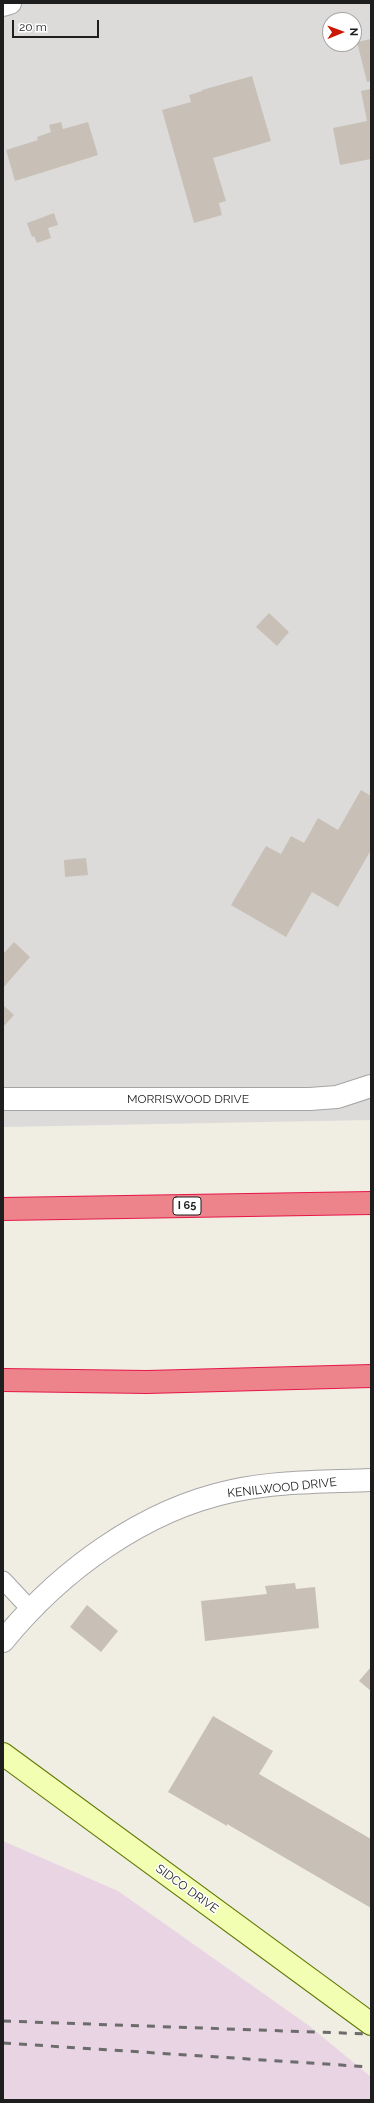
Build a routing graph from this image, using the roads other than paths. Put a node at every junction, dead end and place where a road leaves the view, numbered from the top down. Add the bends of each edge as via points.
1 (10, 3) edge
2 (3, 5) edge
3 (371, 1086) edge
4 (3, 1099) edge
5 (371, 1203) edge
6 (3, 1209) edge
7 (371, 1376) edge
8 (3, 1380) edge
9 (70, 1381) junction
10 (3, 1386) edge
11 (371, 1480) edge
12 (3, 1580) edge
13 (31, 1610) junction
14 (3, 1641) edge
15 (3, 1754) edge
16 (371, 2024) edge

1 - 2 street
3 - 4 street, MORRISWOOD DRIVE via 337,1096 310,1099
5 - 6 highway, I 65
7 - 9 highway via 147,1382
8 - 9 highway
9 - 10 highway
11 - 13 street, KENILWOOD DRIVE via 233,1491 186,1504 106,1547 63,1578
12 - 13 lane
13 - 14 street, KENILWOOD DRIVE
15 - 16 main road, SIDCO DRIVE

